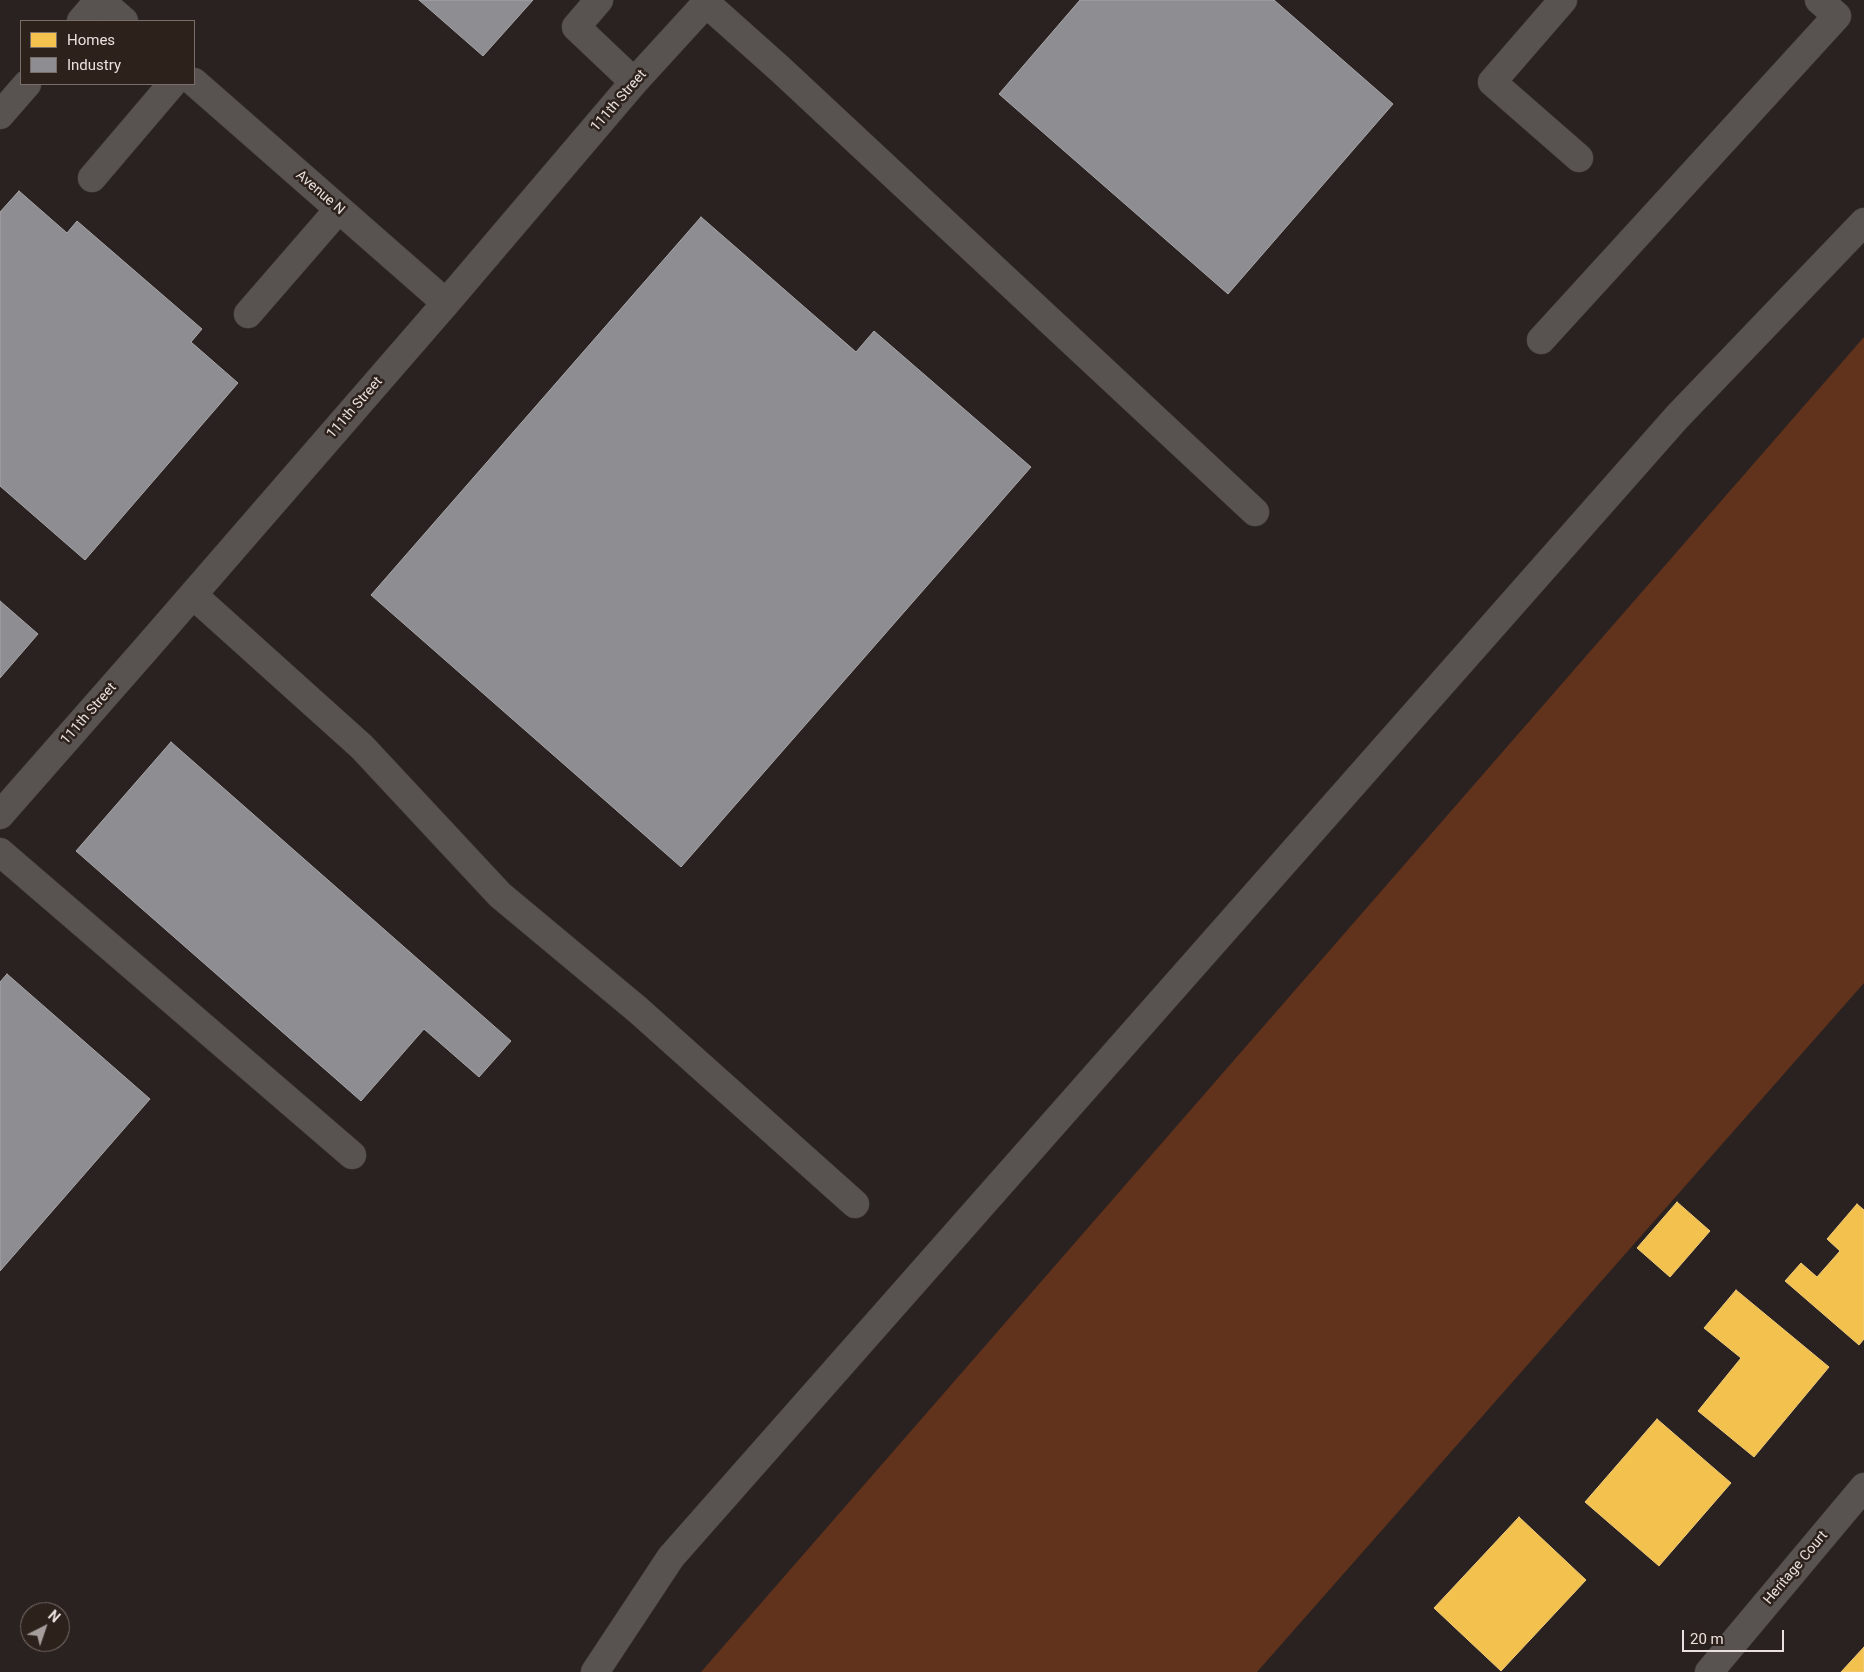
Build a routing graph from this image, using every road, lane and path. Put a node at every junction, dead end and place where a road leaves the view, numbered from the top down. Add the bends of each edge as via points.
1 (99, 0) edge
2 (599, 0) edge
3 (1563, 0) edge
4 (1820, 0) edge
5 (707, 1) edge
6 (82, 20) edge
7 (123, 20) edge
8 (634, 82) junction
9 (195, 83) edge
10 (26, 85) edge
11 (171, 85) edge
12 (0, 115) edge
13 (1579, 158) dead end
14 (92, 178) dead end
15 (339, 209) junction
16 (1864, 222) edge
17 (446, 303) junction
18 (248, 314) dead end
19 (1541, 340) dead end
20 (1255, 512) dead end
21 (193, 595) junction
22 (0, 815) edge
23 (0, 852) edge
24 (352, 1155) dead end
25 (855, 1204) dead end
26 (1864, 1487) edge
27 (596, 1672) edge
28 (1709, 1672) edge

1 - 6 street
1 - 7 street
2 - 8 street via 576,27
3 - 13 street via 1492,82
4 - 19 street via 1837,16
5 - 8 street, 111th Street
5 - 20 street
8 - 17 street, 111th Street
9 - 15 street, Avenue N
10 - 12 street
11 - 14 street
15 - 17 street, Avenue N
15 - 18 street
16 - 27 street via 1677,417 671,1557
17 - 21 street, 111th Street
21 - 22 street, 111th Street
21 - 25 street via 362,747 500,895 638,1010
23 - 24 street
26 - 28 street, Heritage Court

